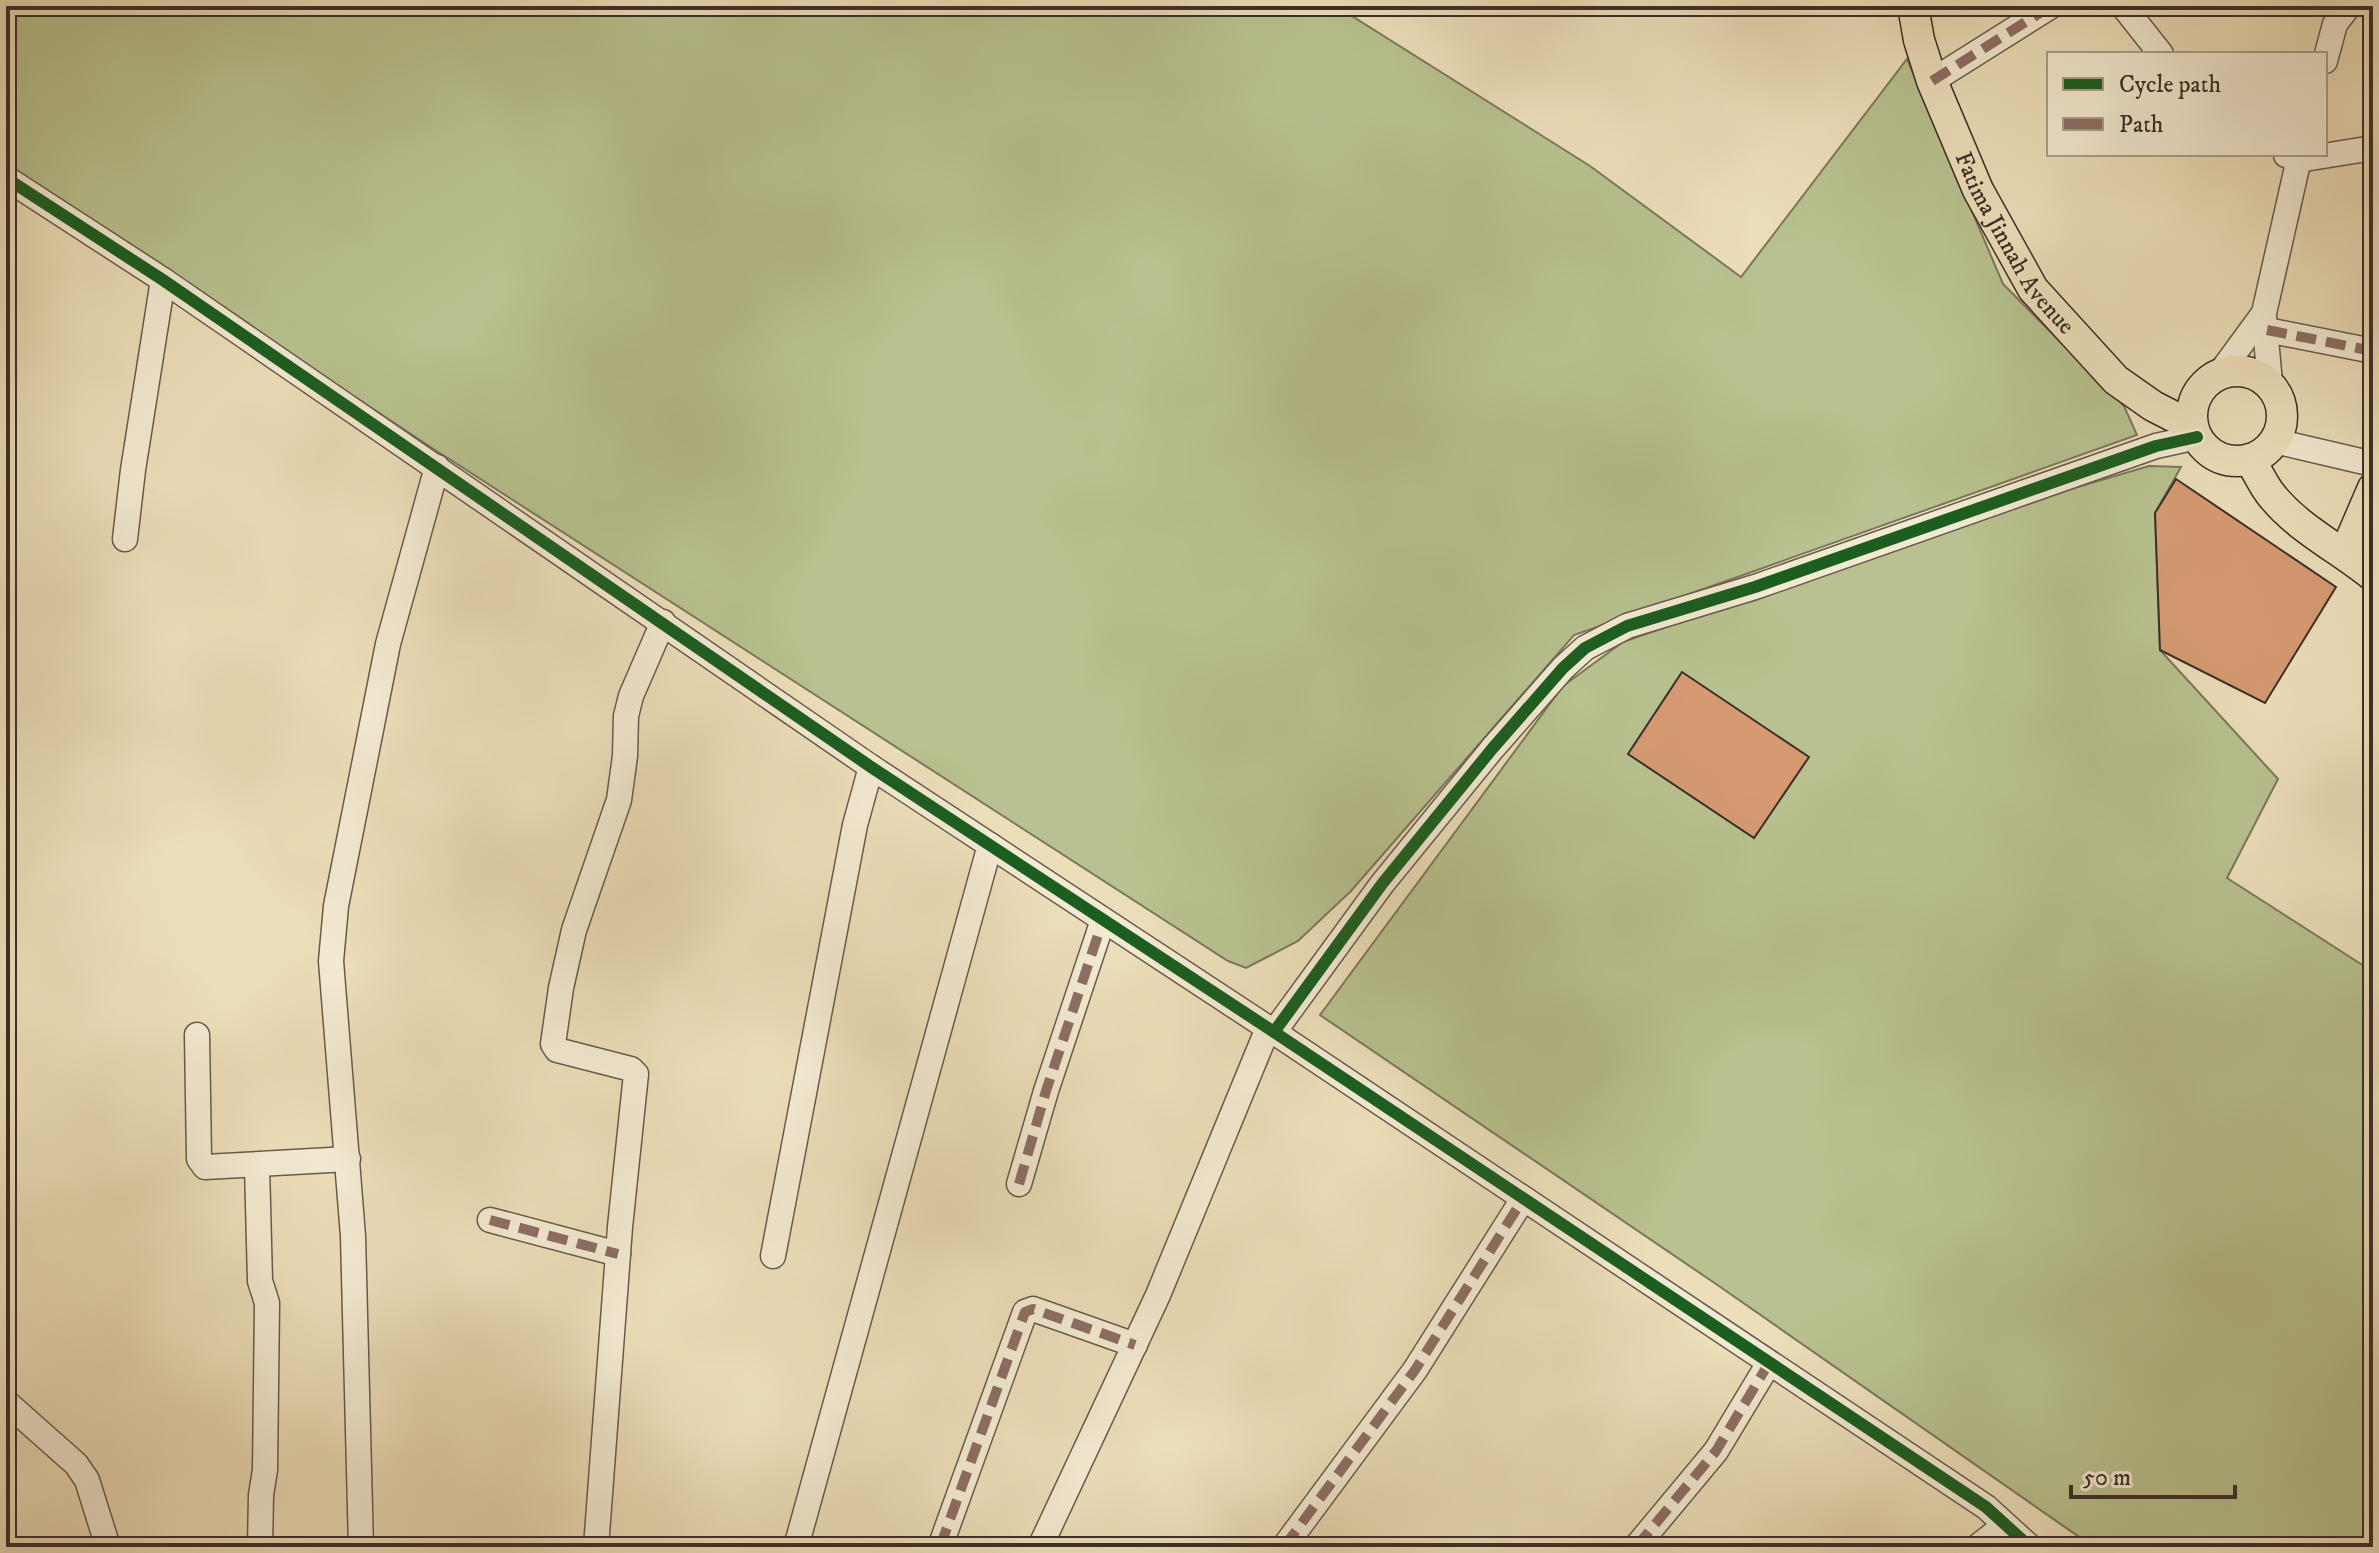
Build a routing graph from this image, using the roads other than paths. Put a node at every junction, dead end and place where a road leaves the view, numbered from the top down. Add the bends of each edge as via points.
1 (1913, 6) edge
2 (2051, 6) edge
3 (2123, 6) edge
4 (2339, 12) edge
5 (2159, 52) edge
6 (2327, 54) edge
7 (1932, 81) junction
8 (2373, 148) edge
9 (2327, 153) edge
10 (2294, 156) edge
11 (6, 178) edge
12 (163, 280) junction
13 (2265, 322) junction
14 (2373, 351) edge
15 (2220, 373) junction
16 (2270, 383) junction
17 (2194, 432) junction
18 (2275, 441) junction
19 (2250, 459) junction
20 (2373, 464) edge
21 (437, 467) junction
22 (2373, 488) edge
23 (125, 539) dead end
24 (2345, 553) junction
25 (2373, 576) edge
26 (663, 622) junction
27 (871, 767) junction
28 (990, 845) junction
29 (1103, 920) junction
30 (1271, 1030) junction
31 (197, 1035) dead end
32 (348, 1159) junction
33 (257, 1166) junction
34 (1019, 1184) dead end
35 (1523, 1199) junction
36 (490, 1220) dead end
37 (618, 1254) junction
38 (773, 1256) dead end
39 (1135, 1345) junction
40 (1769, 1363) junction
41 (6, 1402) edge
42 (2005, 1525) junction
43 (1646, 1544) edge
44 (108, 1547) edge
45 (260, 1547) edge
46 (361, 1547) edge
47 (596, 1547) edge
48 (796, 1547) edge
49 (940, 1547) edge
50 (1040, 1547) edge
51 (1284, 1547) edge
52 (1977, 1547) edge
53 (2030, 1547) edge

1 - 7 main road, Fatima Jinnah Avenue
2 - 7 street
3 - 5 street
4 - 6 street
7 - 17 main road, Fatima Jinnah Avenue via 1978,190 2033,289 2116,380
8 - 9 street
10 - 13 street
11 - 12 street
12 - 21 street
12 - 23 street
13 - 14 street
13 - 15 street
13 - 16 street
15 - 16 main road via 2254,373
15 - 17 main road via 2196,394
16 - 18 main road via 2282,410
17 - 19 main road via 2220,458
17 - 30 street via 1755,587 1627,626 1585,648 1492,749
18 - 19 main road
18 - 20 street
19 - 24 main road via 2270,493 2304,527
21 - 26 street
21 - 32 street via 388,644 336,906 331,961
22 - 24 main road
24 - 25 main road
26 - 27 street
26 - 37 street via 631,696 619,800 574,930 553,1044 557,1050 636,1074
27 - 28 street
27 - 38 street via 855,825
28 - 29 street
28 - 48 street
29 - 30 street
29 - 34 street
30 - 35 street
30 - 39 street
31 - 33 street via 199,1159 205,1167
32 - 33 street
32 - 46 street
33 - 45 street via 260,1281 267,1303
35 - 40 street
35 - 51 street via 1415,1370
36 - 37 street
37 - 47 street
39 - 49 street via 1033,1309 1025,1312
39 - 50 street
40 - 42 street via 1986,1507
40 - 43 street via 1716,1451
41 - 44 street via 76,1464 87,1480
42 - 52 street
42 - 53 street

